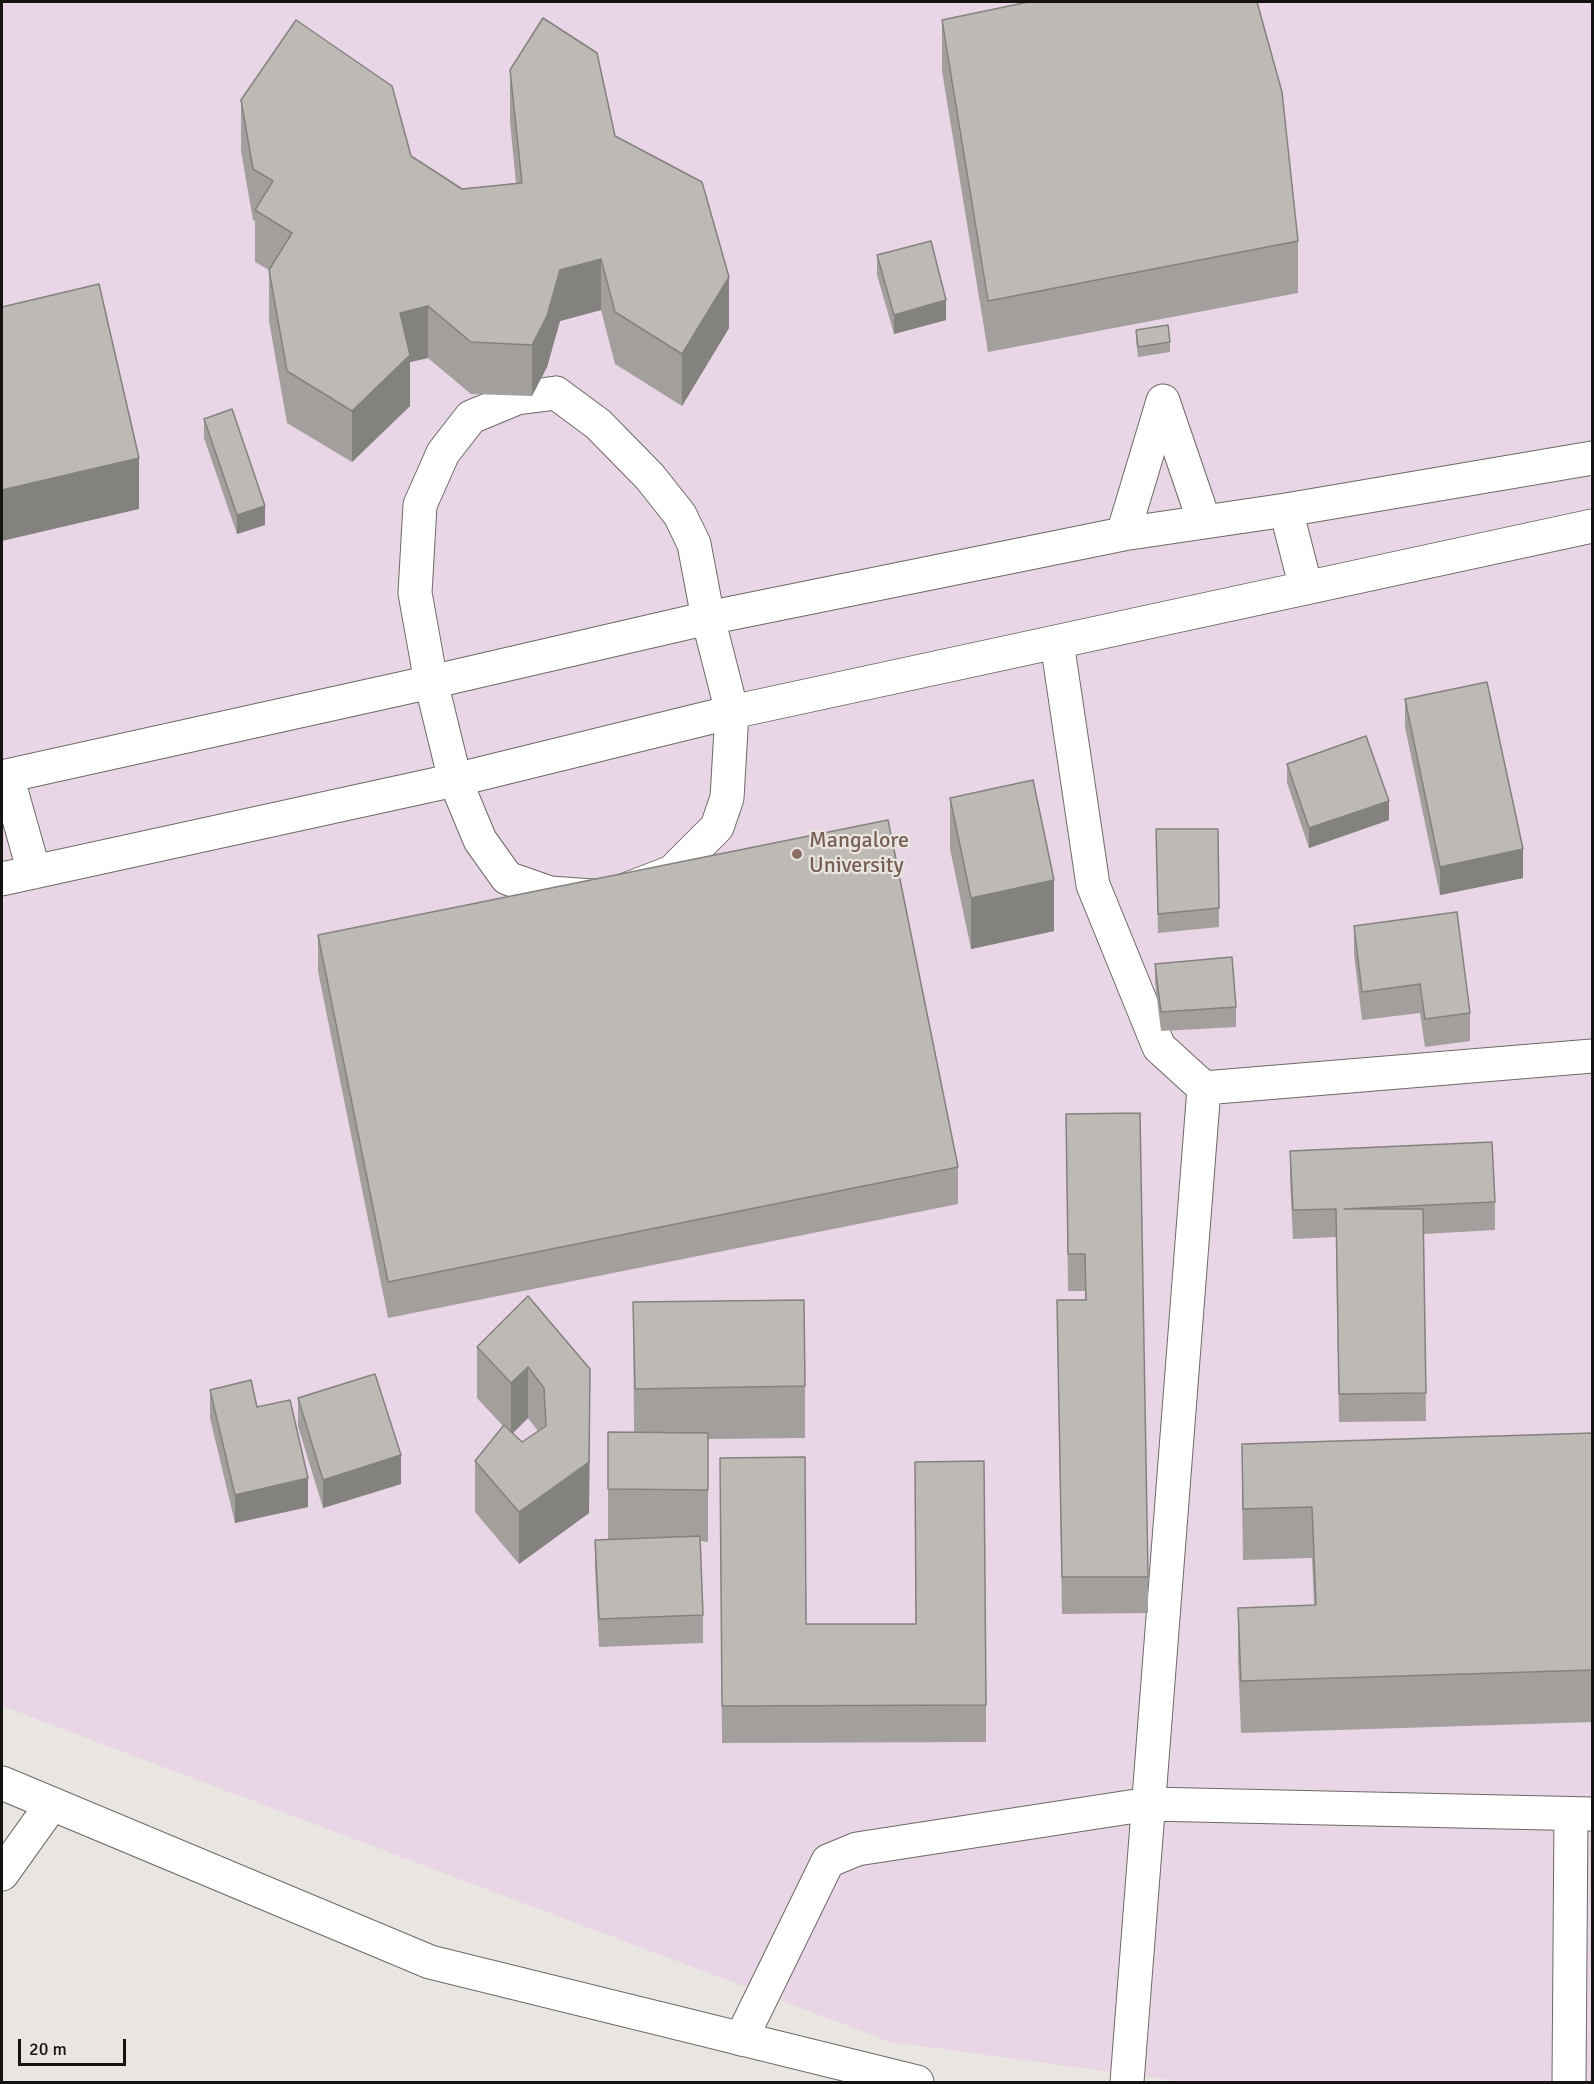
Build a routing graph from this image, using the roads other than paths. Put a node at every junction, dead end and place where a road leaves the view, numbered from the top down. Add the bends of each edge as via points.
1 (1593, 458) edge
2 (1286, 510) junction
3 (1204, 522) junction
4 (1593, 526) edge
5 (1123, 534) junction
6 (1306, 588) junction
7 (708, 618) junction
8 (1057, 642) junction
9 (431, 682) junction
10 (732, 712) junction
11 (4, 776) edge
12 (455, 780) junction
13 (34, 872) junction
14 (2, 879) edge
15 (1593, 1056) edge
16 (1204, 1088) junction
17 (2, 1783) edge
18 (52, 1804) junction
19 (1149, 1804) junction
20 (1582, 1814) edge
21 (2, 1874) edge
22 (741, 2039) junction
23 (917, 2082) edge
24 (1126, 2082) edge
25 (1569, 2082) edge

1 - 2 street
2 - 3 street
2 - 6 street
3 - 5 street
3 - 5 street via 1163,400
4 - 6 street
5 - 7 street
6 - 8 street
7 - 9 street
7 - 9 street via 694,544 680,514 650,477 598,424 556,393 516,398 471,417 443,453 420,505 415,593
7 - 10 street
8 - 10 street
8 - 16 street via 1093,885 1159,1047
9 - 11 street
9 - 12 street
10 - 12 street
10 - 12 street via 727,798 717,827 672,872 607,897 550,893 507,879 480,840
11 - 13 street
12 - 13 street
13 - 14 street
15 - 16 street
16 - 19 street
17 - 18 street
18 - 21 street
18 - 22 street via 430,1962
19 - 20 street
19 - 22 street via 857,1849 828,1861
19 - 24 street
20 - 25 street
22 - 23 street

